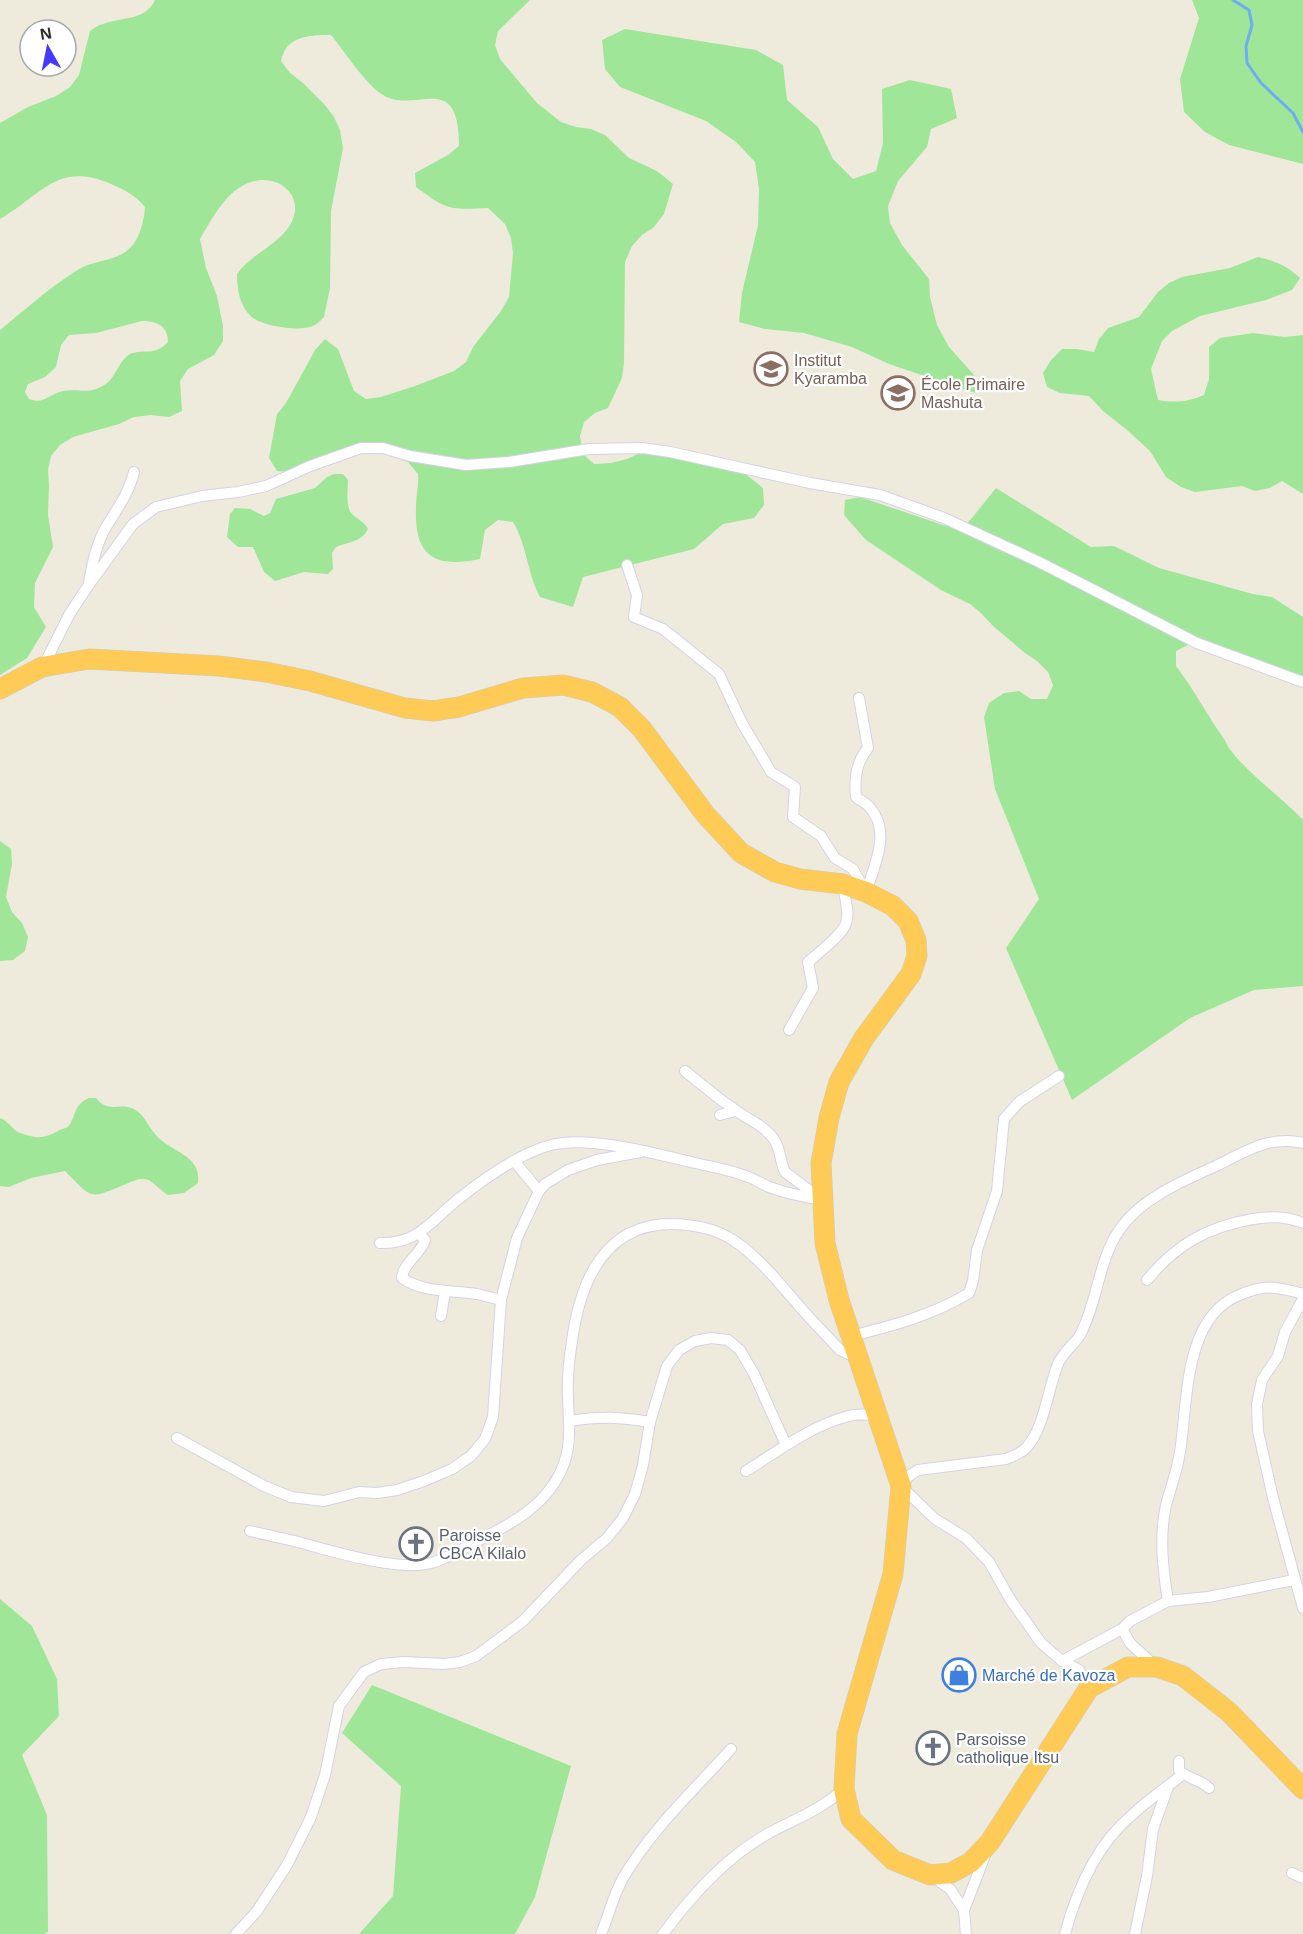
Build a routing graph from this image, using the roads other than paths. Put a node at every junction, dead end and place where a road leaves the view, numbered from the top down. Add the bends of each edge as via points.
1 (134, 471) dead end
2 (627, 565) dead end
3 (88, 586) junction
4 (42, 667) junction
5 (1303, 682) edge
6 (0, 688) edge
7 (859, 699) dead end
8 (843, 884) junction
9 (866, 892) junction
10 (789, 1030) dead end
11 (685, 1071) dead end
12 (1059, 1076) dead end
13 (735, 1111) junction
14 (720, 1115) dead end
15 (1303, 1143) edge
16 (640, 1152) junction
17 (515, 1162) junction
18 (539, 1191) junction
19 (822, 1200) junction
20 (1303, 1223) edge
21 (420, 1234) junction
22 (380, 1243) dead end
23 (1147, 1280) dead end
24 (445, 1292) junction
25 (1303, 1294) edge
26 (1303, 1299) edge
27 (501, 1300) junction
28 (441, 1316) dead end
29 (851, 1336) junction
30 (858, 1358) junction
31 (877, 1415) junction
32 (570, 1421) junction
33 (650, 1422) junction
34 (177, 1438) dead end
35 (786, 1445) junction
36 (746, 1471) dead end
37 (901, 1486) junction
38 (250, 1531) dead end
39 (1294, 1580) junction
40 (1168, 1601) junction
41 (1303, 1608) edge
42 (1122, 1629) junction
43 (1062, 1661) junction
44 (1157, 1667) junction
45 (1089, 1688) junction
46 (731, 1749) dead end
47 (1179, 1761) dead end
48 (1183, 1774) junction
49 (1168, 1786) junction
50 (1209, 1788) dead end
51 (844, 1789) junction
52 (1303, 1789) edge
53 (990, 1842) junction
54 (1292, 1873) dead end
55 (930, 1875) junction
56 (1303, 1878) edge
57 (964, 1910) junction
58 (236, 1934) edge
59 (601, 1934) edge
60 (663, 1934) edge
61 (966, 1934) edge
62 (1065, 1934) edge
63 (1135, 1934) edge

1 - 3 street via 124,498 105,529
2 - 9 street via 637,595 634,617 663,629 719,674 771,772 795,787 793,817 821,836 835,858 853,869
3 - 4 street
3 - 5 street via 133,524 156,507 266,486 361,448 383,448 466,465 589,449 642,448 880,495 944,518 1039,562 1197,643
4 - 6 highway
4 - 8 highway via 89,659 219,666 310,681 405,708 434,711 523,688 564,685 592,692 620,707 642,729 705,814 741,853 775,872
7 - 9 street via 868,748 861,756 854,782 856,797 872,809 880,836 878,858
8 - 9 highway
8 - 10 street via 846,923 808,962 813,988
9 - 19 highway via 893,906 908,921 916,940 917,956 912,974 864,1038 839,1082 821,1163
11 - 13 street
12 - 29 street via 1019,1102 1004,1119 996,1191 977,1250 969,1293 948,1306
13 - 14 street
13 - 19 street via 760,1125 774,1140 785,1172
15 - 37 street via 1289,1139 1258,1145 1170,1189 1131,1216 1119,1229 1106,1259 1079,1336 1059,1363 1028,1447 1006,1459 918,1470
16 - 17 street via 574,1142 551,1145
16 - 18 street via 568,1170
16 - 19 street via 748,1176 766,1186
17 - 18 street
17 - 21 street via 458,1199
18 - 27 street via 517,1238
19 - 29 highway via 825,1243
20 - 23 street via 1267,1217 1213,1228 1163,1261
21 - 22 street via 403,1241
21 - 24 street via 423,1245 402,1278
24 - 27 street
24 - 28 street
25 - 40 street via 1277,1287 1253,1289 1230,1299 1212,1314 1197,1341 1162,1542
26 - 39 street via 1285,1332 1278,1356 1262,1380 1257,1404 1258,1431
27 - 34 street via 493,1417 485,1438 471,1456 424,1481 397,1490 359,1492 324,1501 291,1497
29 - 30 highway
30 - 31 highway
30 - 32 street via 840,1350 764,1265 733,1241 693,1224 646,1227 616,1241 596,1264 584,1287 571,1343
31 - 35 street via 850,1415
31 - 37 highway
32 - 33 street via 604,1416
32 - 38 street via 562,1469 540,1501 510,1524 431,1563 416,1566 344,1555
33 - 35 street via 667,1366 679,1350 695,1341 728,1340 740,1350 754,1374
33 - 58 street via 643,1465 622,1518 607,1538 523,1621 476,1656 460,1662 381,1664 364,1672 339,1706 325,1775 311,1817 287,1865 257,1911
35 - 36 street
37 - 43 street via 935,1519 966,1538 989,1562 1041,1643
37 - 51 highway via 893,1574 847,1734
39 - 40 street
39 - 41 street
40 - 42 street
42 - 43 street
42 - 44 street via 1130,1643
43 - 45 street via 1079,1670
44 - 45 highway via 1128,1667
44 - 52 highway via 1184,1676 1229,1712
45 - 53 highway
46 - 59 street via 647,1842 623,1877
47 - 48 street
48 - 49 street
48 - 50 street
49 - 62 street via 1130,1816 1103,1847 1085,1876
49 - 63 street via 1153,1829
51 - 55 highway via 851,1819 893,1860
51 - 60 street via 802,1819 741,1852 685,1905
53 - 55 highway via 961,1868
53 - 57 street
54 - 56 street
55 - 57 street via 950,1889
57 - 61 street

